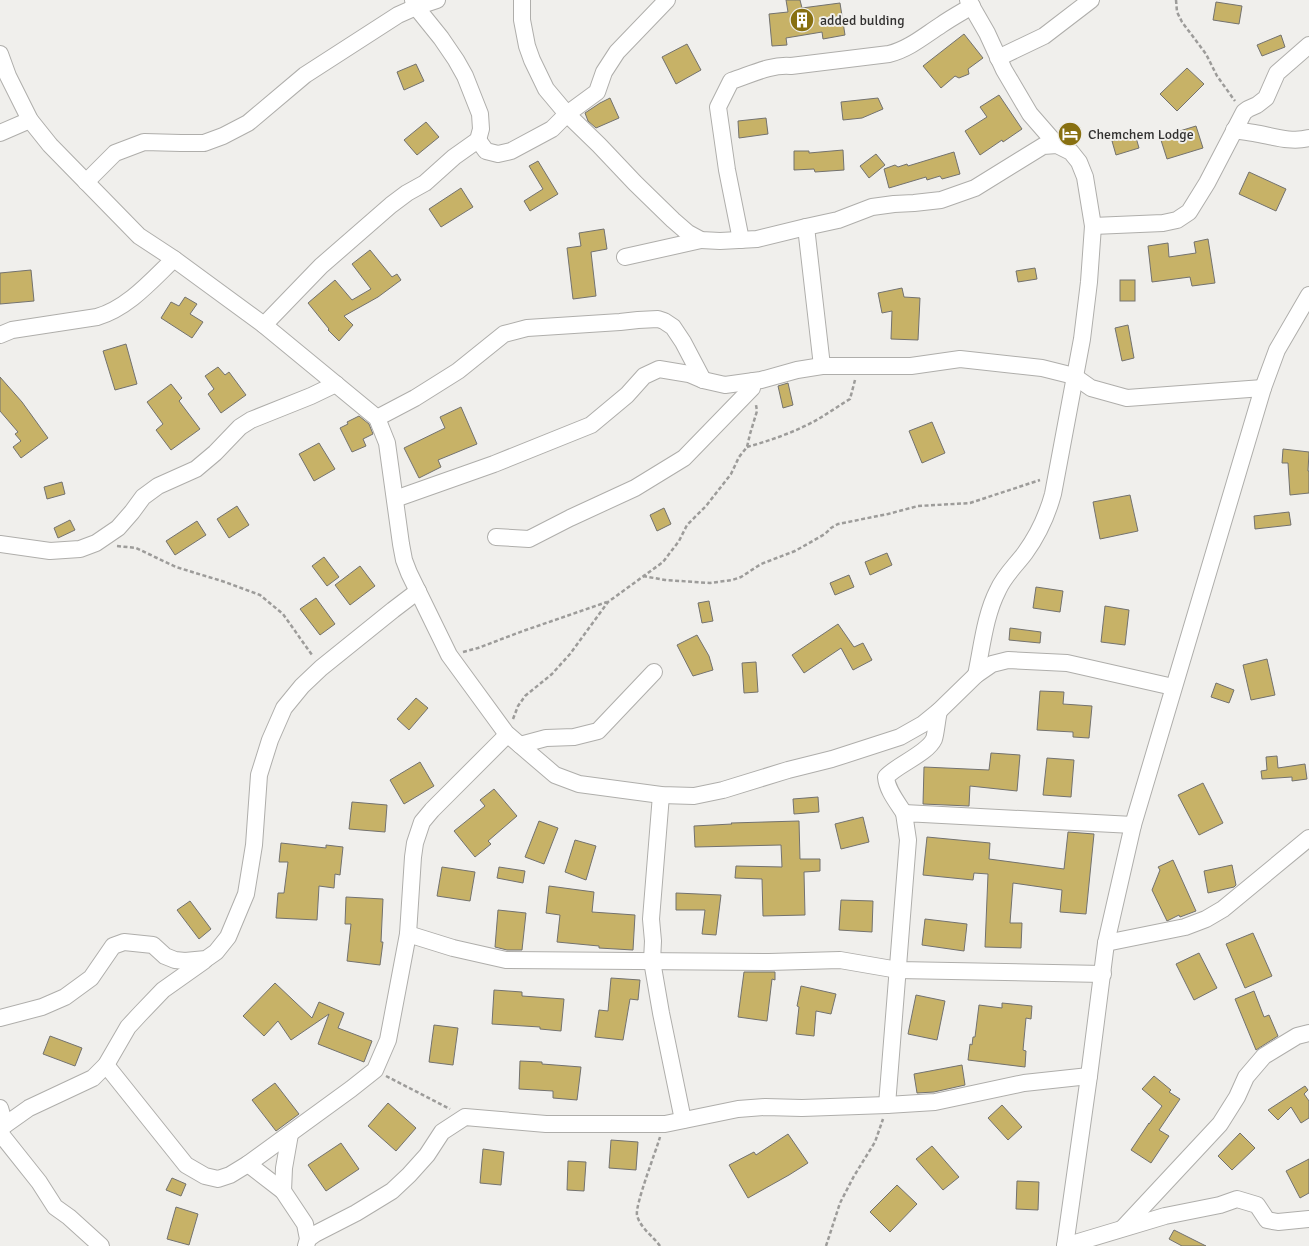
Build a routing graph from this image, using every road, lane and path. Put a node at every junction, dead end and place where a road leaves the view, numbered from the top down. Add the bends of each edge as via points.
1 (438, 0) edge
2 (522, 0) edge
3 (667, 0) edge
4 (1091, 0) edge
5 (1176, 0) edge
6 (415, 3) edge
7 (970, 3) edge
8 (1309, 45) edge
9 (0, 54) edge
10 (998, 58) junction
11 (1244, 112) junction
12 (567, 114) junction
13 (30, 120) junction
14 (1234, 130) junction
15 (0, 133) edge
16 (1309, 138) edge
17 (478, 140) junction
18 (1057, 145) junction
19 (86, 182) junction
20 (1093, 226) junction
21 (806, 227) junction
22 (701, 240) junction
23 (741, 240) junction
24 (625, 256) dead end
25 (174, 259) junction
26 (1309, 295) edge
27 (264, 325) junction
28 (0, 335) edge
29 (822, 366) junction
30 (858, 366) junction
31 (1074, 376) junction
32 (703, 380) junction
33 (336, 384) junction
34 (752, 385) junction
35 (1263, 388) junction
36 (377, 418) junction
37 (747, 447) junction
38 (1056, 474) junction
39 (395, 500) junction
40 (496, 537) dead end
41 (96, 543) junction
42 (0, 544) edge
43 (643, 576) junction
44 (418, 591) junction
45 (608, 602) junction
46 (449, 655) junction
47 (321, 668) junction
48 (654, 672) dead end
49 (976, 675) junction
50 (1174, 687) junction
51 (939, 711) junction
52 (511, 738) junction
53 (661, 795) junction
54 (904, 813) junction
55 (1133, 825) junction
56 (1309, 838) edge
57 (408, 934) junction
58 (1106, 943) junction
59 (165, 956) junction
60 (206, 959) junction
61 (652, 962) junction
62 (898, 970) junction
63 (1103, 974) junction
64 (170, 985) junction
65 (0, 1018) edge
66 (1309, 1033) edge
67 (106, 1065) junction
68 (375, 1070) junction
69 (1089, 1076) junction
70 (887, 1105) junction
71 (0, 1108) edge
72 (465, 1117) junction
73 (683, 1120) junction
74 (665, 1124) junction
75 (2, 1129) edge
76 (290, 1134) junction
77 (248, 1164) junction
78 (283, 1191) junction
79 (1309, 1219) edge
80 (1123, 1228) junction
81 (307, 1242) edge
82 (101, 1246) edge
83 (660, 1246) edge
84 (826, 1246) edge
85 (1065, 1246) edge

1 - 6 street
2 - 12 street via 522,20 532,60 546,89
3 - 12 street via 617,52 604,72 597,92
4 - 10 street via 1044,36
5 - 11 path via 1182,22
6 - 17 street via 465,76 480,114
6 - 19 street via 305,75 248,123 204,142 144,142 115,153
7 - 10 street
7 - 23 street via 899,52 784,65 731,82 718,107
8 - 11 street via 1277,73 1266,98
9 - 13 street
10 - 18 street via 1030,114
11 - 14 street
12 - 17 street via 552,129 511,151 498,154 486,151
12 - 22 street via 673,220
13 - 15 street
13 - 19 street
14 - 16 street via 1276,138
14 - 20 street via 1189,212 1177,220 1163,223
17 - 27 street via 425,183 391,205 321,266
18 - 20 street via 1071,152 1079,162 1085,177
18 - 21 street via 1043,146 975,188 956,196 872,207 838,220
19 - 25 street via 138,236
20 - 31 street via 1082,340
21 - 23 street
21 - 29 street
22 - 23 street
22 - 24 street
25 - 27 street
25 - 28 street via 133,298 105,315 12,330
26 - 35 street via 1276,350
27 - 33 street
29 - 30 street
29 - 34 street via 797,370
30 - 31 street via 911,366 960,359 1042,368
30 - 37 path via 850,398 794,431
31 - 35 street via 1091,388 1127,398
31 - 38 street
32 - 34 street via 725,385
32 - 36 street via 673,327 658,319 527,328 504,334 458,371
32 - 39 street via 659,369 644,376 591,425
33 - 36 street
33 - 41 street via 240,427 196,468 143,497 118,528
34 - 37 path via 758,411
34 - 40 street via 684,458 634,488 529,539
35 - 50 street
36 - 39 street via 387,443
37 - 43 path via 731,474 687,525 679,542 663,562
38 - 43 path via 970,503 918,506 838,524 795,551 732,580 710,583
38 - 49 street via 1049,508 1038,532 999,587 991,604
39 - 44 street via 404,560
41 - 42 street via 80,549 50,551
41 - 47 path via 136,548 176,568 260,595 283,614
43 - 45 path
44 - 46 street
44 - 47 street
45 - 46 path via 478,648
45 - 52 path via 570,654 525,696 513,720
46 - 52 street
47 - 60 street via 284,708 270,740 259,775 254,845 246,894 228,937
48 - 52 street via 598,730 574,736
49 - 50 street via 992,664 1008,660 1067,662
49 - 51 street
50 - 55 street
51 - 53 street via 900,736 832,760 694,796
51 - 54 street via 934,740 886,777
52 - 53 street via 555,775 579,784
52 - 57 street via 422,822 413,857
53 - 61 street via 651,919
54 - 55 street
54 - 62 street via 908,840
55 - 58 street
56 - 58 street via 1224,909 1206,919 1185,927
57 - 61 street via 506,960
57 - 68 street via 388,1040
58 - 63 street
59 - 60 street via 185,961
59 - 64 street
59 - 65 street via 153,945 124,942 113,946 91,978 65,996 42,1007
60 - 64 street
61 - 62 street via 840,960
61 - 73 street
62 - 63 street
62 - 70 street
63 - 69 street
64 - 67 street via 128,1027
66 - 80 street via 1297,1036 1264,1056 1246,1077 1220,1124
67 - 75 street via 93,1078 30,1108
67 - 77 street via 186,1165 218,1179
68 - 72 path
68 - 76 street
69 - 70 street via 1024,1083 935,1102
69 - 85 street
70 - 73 street via 765,1107
70 - 84 path via 875,1142 840,1202
71 - 75 street
72 - 74 street via 546,1124
72 - 81 street via 442,1132 427,1155 392,1191 315,1234
73 - 74 street
74 - 83 path via 636,1214
75 - 82 street via 55,1207
76 - 77 street
76 - 78 street
77 - 78 street
78 - 81 street via 305,1224
79 - 80 street via 1267,1220 1257,1205 1237,1199
80 - 85 street

